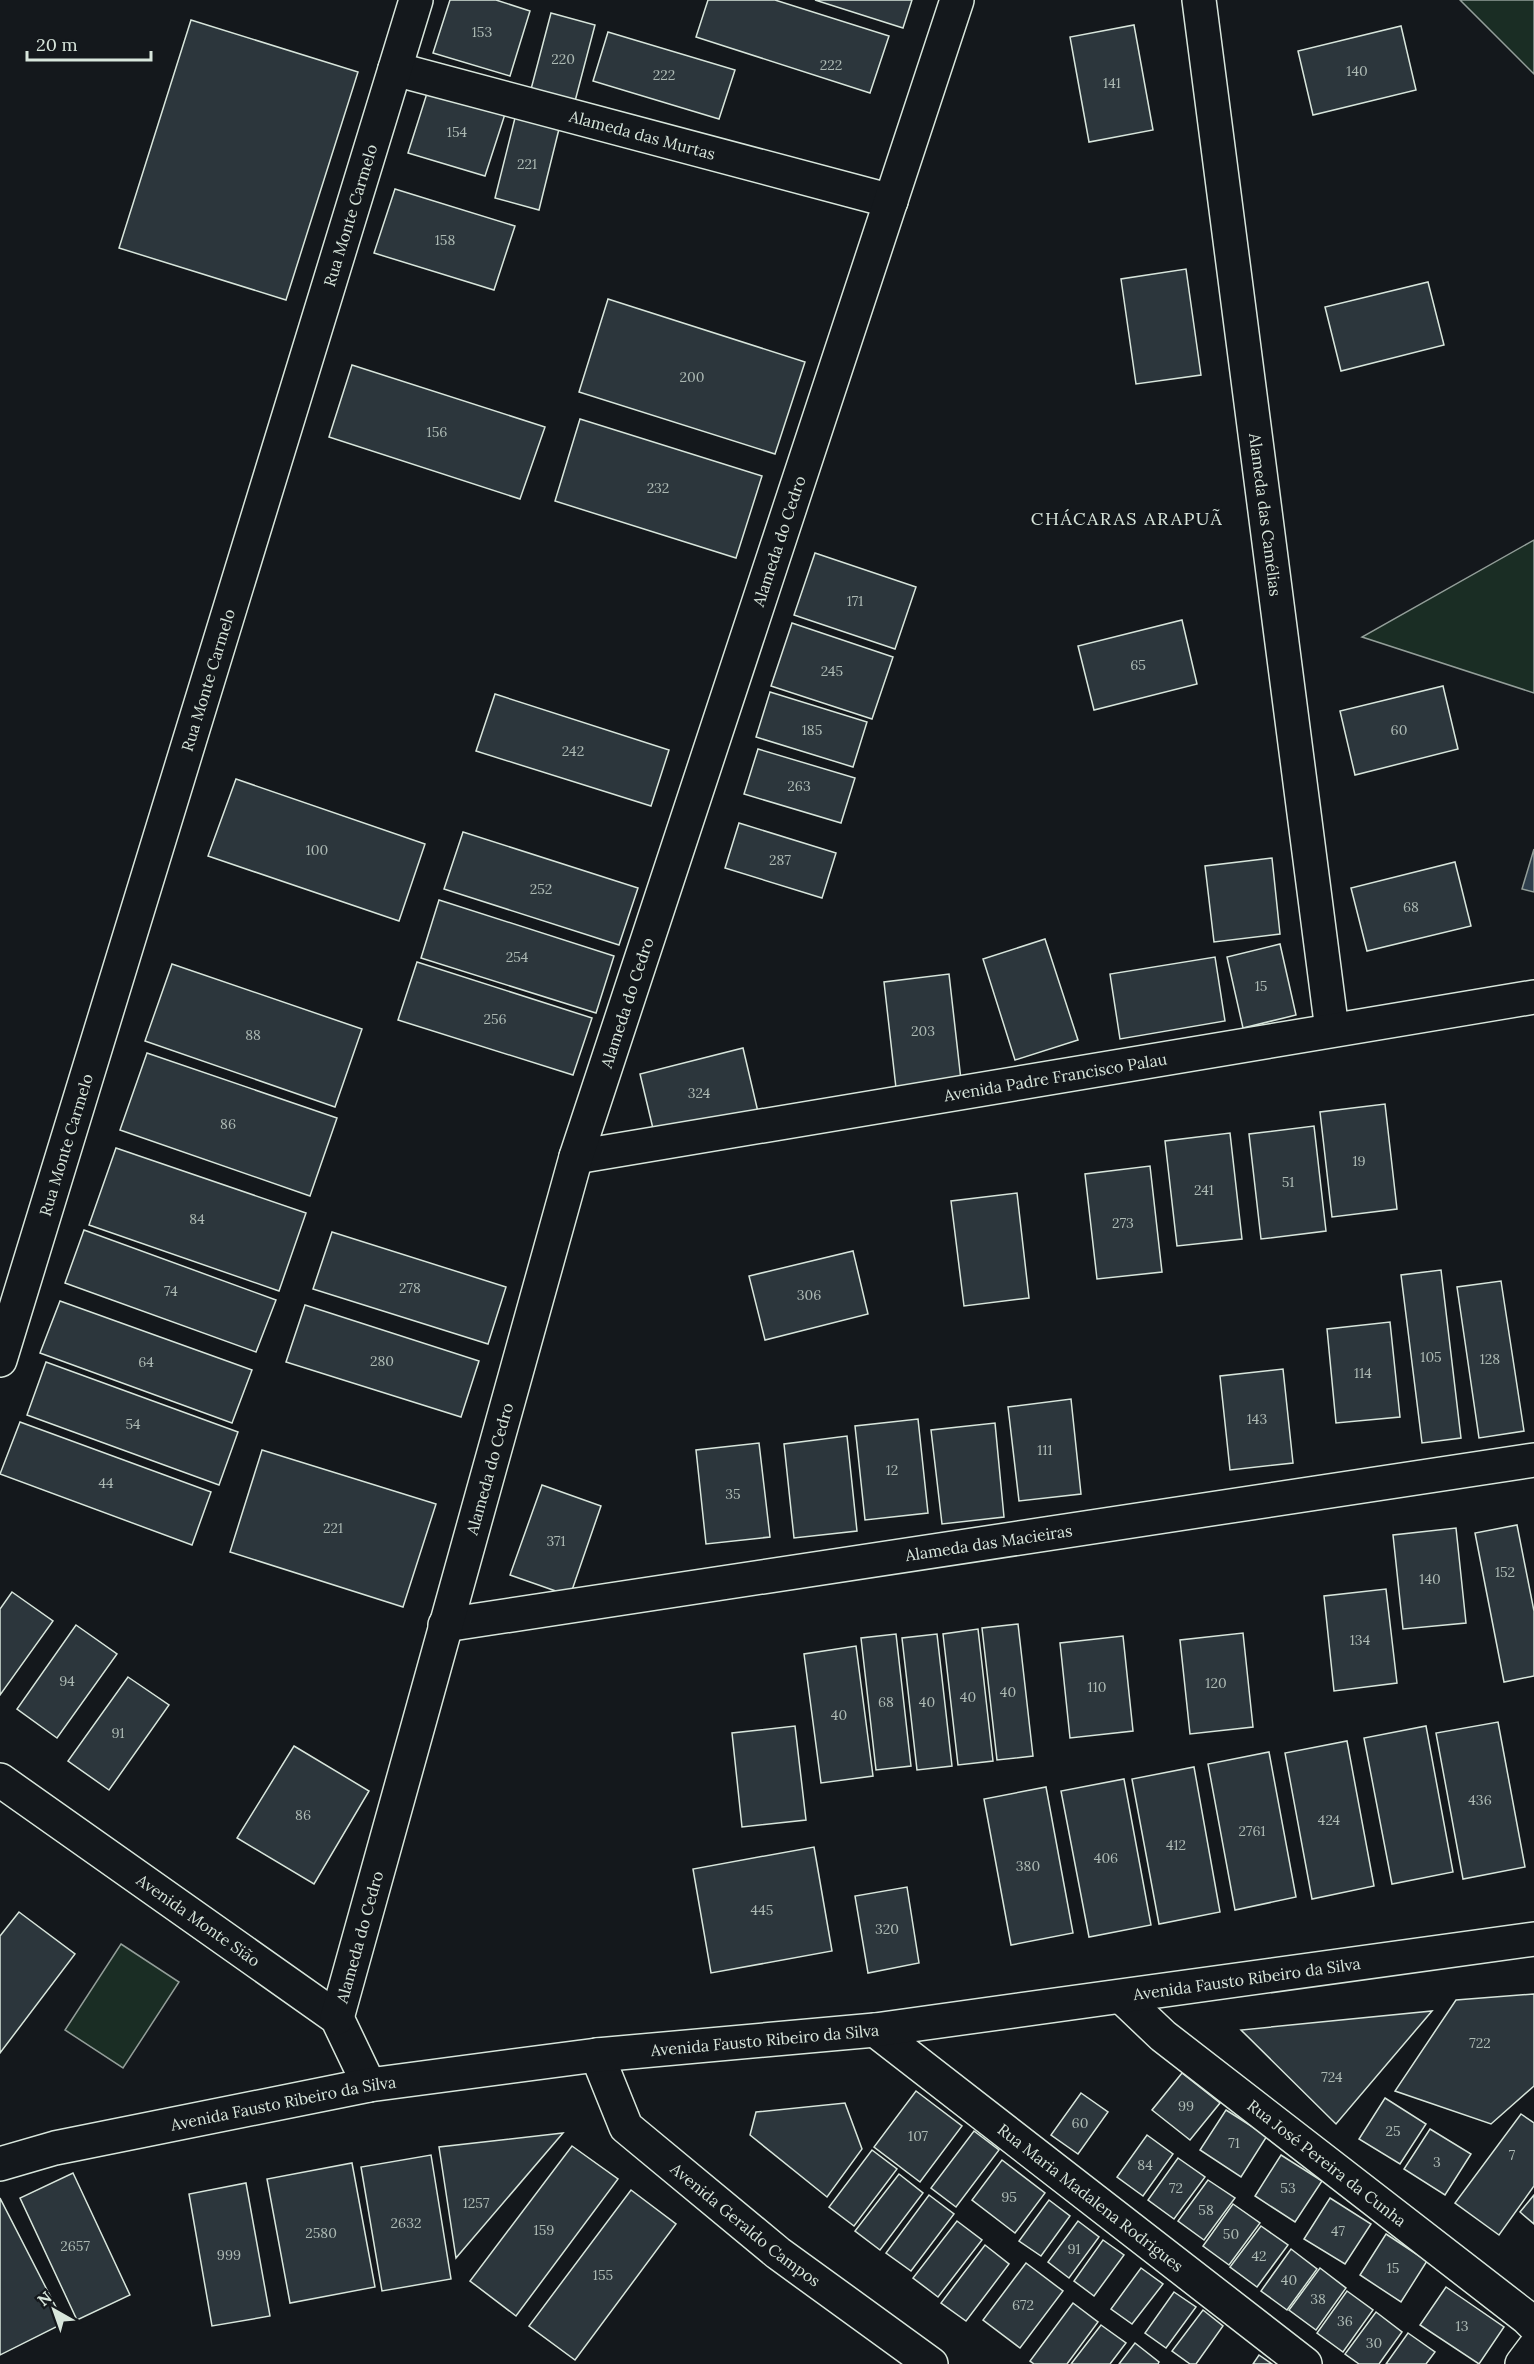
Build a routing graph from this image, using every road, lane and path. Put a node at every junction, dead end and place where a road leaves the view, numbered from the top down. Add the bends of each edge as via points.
1 (416, 0) edge
2 (957, 0) edge
3 (1199, 0) edge
4 (395, 69) junction
5 (891, 201) junction
6 (1534, 997) edge
7 (1332, 1030) junction
8 (576, 1157) junction
9 (0, 1360) edge
10 (1534, 1460) edge
11 (445, 1625) junction
12 (0, 1780) edge
13 (1534, 1939) edge
14 (1122, 1997) junction
15 (338, 2018) junction
16 (875, 2030) junction
17 (597, 2055) junction
18 (369, 2085) junction
19 (0, 2164) edge
20 (1534, 2325) edge
21 (1534, 2349) edge
22 (931, 2364) edge
23 (1305, 2364) edge
24 (1522, 2364) edge

1 - 4 street, Rua Monte Carmelo
2 - 5 street, Alameda do Cedro
3 - 7 street, Alameda das Camélias
4 - 5 street, Alameda das Murtas
4 - 9 street, Rua Monte Carmelo
5 - 8 street, Alameda do Cedro
6 - 7 street, Avenida Padre Francisco Palau
7 - 8 street, Avenida Padre Francisco Palau
8 - 11 street, Alameda do Cedro
10 - 11 street, Alameda das Macieiras
11 - 15 street, Alameda do Cedro
12 - 15 street, Avenida Monte Sião
13 - 14 street, Avenida Fausto Ribeiro da Silva
14 - 16 street, Avenida Fausto Ribeiro da Silva
14 - 20 street, Rua José Pereira da Cunha via 1163,2036
15 - 18 street
16 - 17 street, Avenida Fausto Ribeiro da Silva
16 - 23 street, Rua Maria Madalena Rodrigues
17 - 18 street, Avenida Fausto Ribeiro da Silva
17 - 22 street, Avenida Geraldo Campos via 626,2127 778,2253
18 - 19 street, Avenida Fausto Ribeiro da Silva via 55,2148
21 - 24 street

